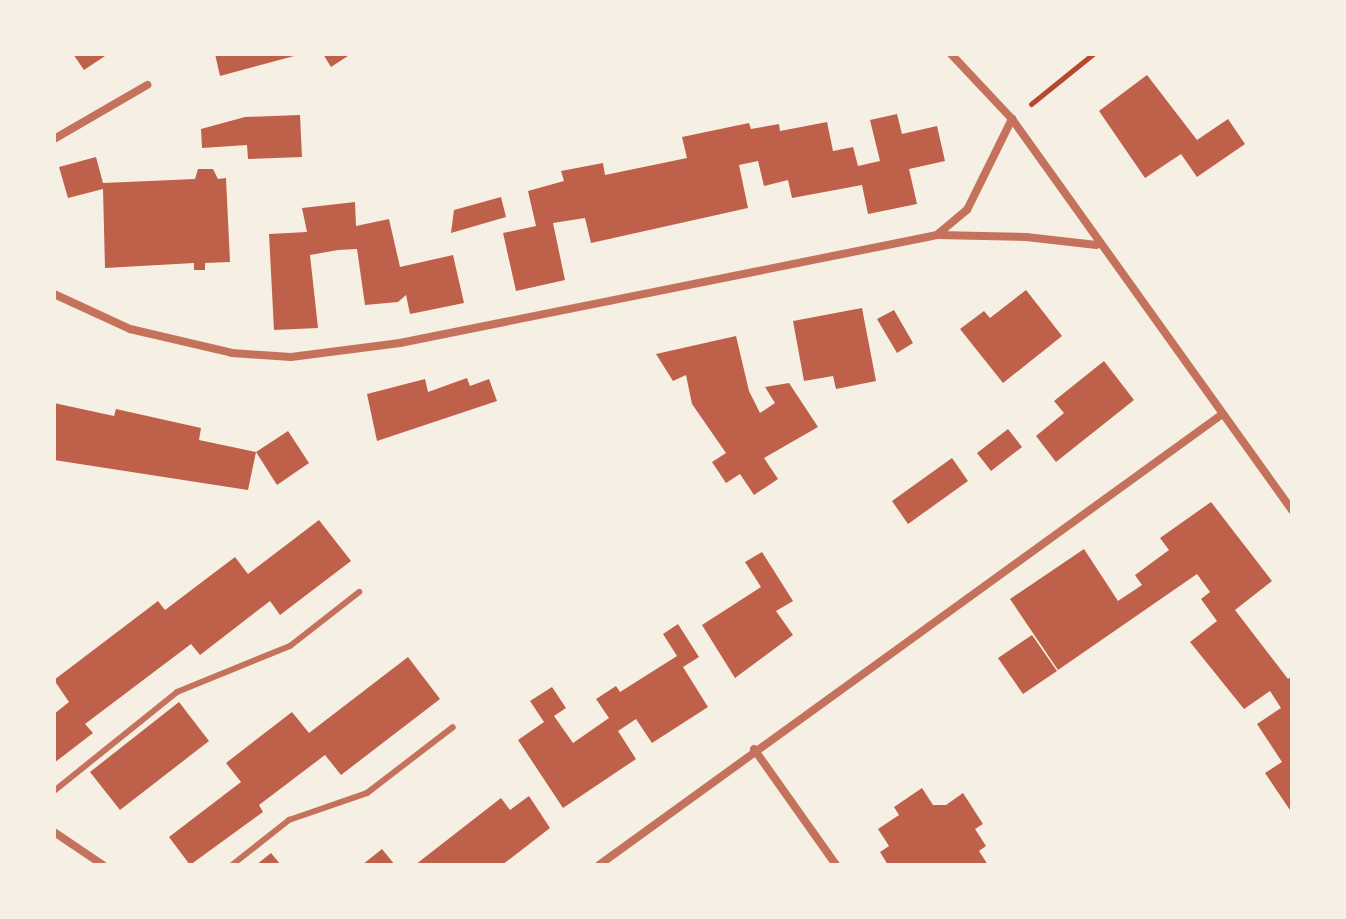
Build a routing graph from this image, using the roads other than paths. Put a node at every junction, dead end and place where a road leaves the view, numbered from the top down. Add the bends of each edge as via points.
1 (951, 54) edge
2 (147, 85) dead end
3 (1012, 119) junction
4 (54, 139) edge
5 (937, 235) junction
6 (1097, 245) junction
7 (54, 294) edge
8 (1221, 415) junction
9 (1292, 510) edge
10 (359, 592) dead end
11 (453, 727) dead end
12 (754, 749) junction
13 (54, 791) edge
14 (54, 832) edge
15 (103, 865) edge
16 (232, 865) edge
17 (599, 865) edge
18 (836, 865) edge

1 - 3 street
2 - 4 street
3 - 5 street via 967,210
3 - 6 street
5 - 6 street
5 - 7 street via 400,343 291,357 232,353 130,329
6 - 8 street
8 - 9 street
8 - 12 street
10 - 13 lane via 290,646 177,692
11 - 16 lane via 367,793 289,820
12 - 17 street
12 - 18 street
14 - 15 street

